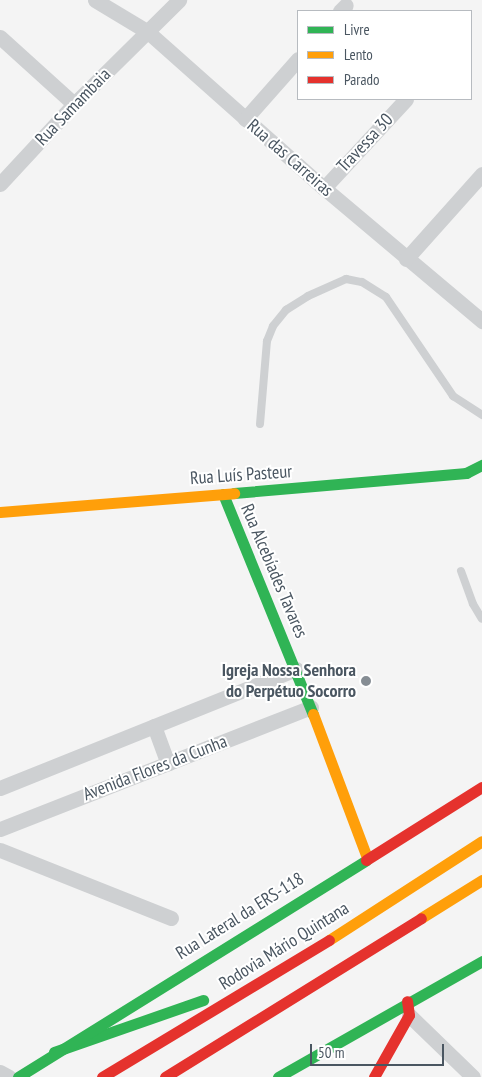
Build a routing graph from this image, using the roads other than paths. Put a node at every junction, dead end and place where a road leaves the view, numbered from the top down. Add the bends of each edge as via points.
1 (95, 0) edge
2 (179, 0) edge
3 (148, 32) junction
4 (0, 37) edge
5 (297, 60) edge
6 (405, 100) edge
7 (74, 104) junction
8 (245, 119) junction
9 (482, 174) edge
10 (0, 184) edge
11 (324, 188) junction
12 (406, 259) junction
13 (482, 321) edge
14 (482, 415) edge
15 (260, 424) dead end
16 (482, 465) edge
17 (222, 494) junction
18 (0, 512) edge
19 (461, 571) dead end
20 (482, 619) edge
21 (296, 670) junction
22 (311, 707) junction
23 (154, 726) junction
24 (168, 764) junction
25 (482, 787) edge
26 (0, 788) edge
27 (0, 829) edge
28 (482, 841) edge
29 (0, 850) edge
30 (367, 858) junction
31 (482, 880) edge
32 (170, 918) dead end
33 (309, 953) junction
34 (482, 961) edge
35 (408, 1008) junction
36 (54, 1052) junction
37 (290, 1070) junction
38 (0, 1072) edge
39 (9, 1077) edge
40 (18, 1077) edge
41 (102, 1077) edge
42 (166, 1077) edge
43 (278, 1077) edge
44 (305, 1077) edge
45 (374, 1077) edge
46 (473, 1077) edge

1 - 3 street, Rua das Carreiras
2 - 3 street, Rua Samambaia
3 - 7 street, Rua Samambaia
3 - 8 street, Rua das Carreiras
4 - 7 street
5 - 8 street
6 - 11 street, Travessa 30
7 - 10 street, Rua Samambaia
8 - 11 street, Rua das Carreiras
9 - 12 street
11 - 12 street, Rua das Carreiras
12 - 13 street, Rua das Carreiras
14 - 15 lane via 453,396 386,297 362,282 346,279 286,310 273,326 267,341
16 - 17 main road, Rua Luís Pasteur via 466,473 375,484
17 - 18 main road, Rua Luís Pasteur
17 - 21 main road, Rua Alcebíades Tavares
19 - 20 lane
21 - 22 main road, Rua Alcebíades Tavares
21 - 23 street
22 - 24 street, Avenida Flores da Cunha
22 - 30 main road, Rua Alcebíades Tavares
23 - 24 street
23 - 26 street
24 - 27 street, Avenida Flores da Cunha
25 - 30 main road, Rua Lateral da ERS-118
28 - 33 main road, Rodovia Mário Quintana
29 - 32 street
30 - 36 main road, Rua Lateral da ERS-118
31 - 42 main road
33 - 36 main road via 174,1013
33 - 41 main road, Rodovia Mário Quintana
34 - 35 main road
35 - 37 main road
35 - 45 main road
35 - 46 street
36 - 40 main road, Rua Lateral da ERS-118
37 - 43 main road
37 - 44 main road
38 - 39 street

